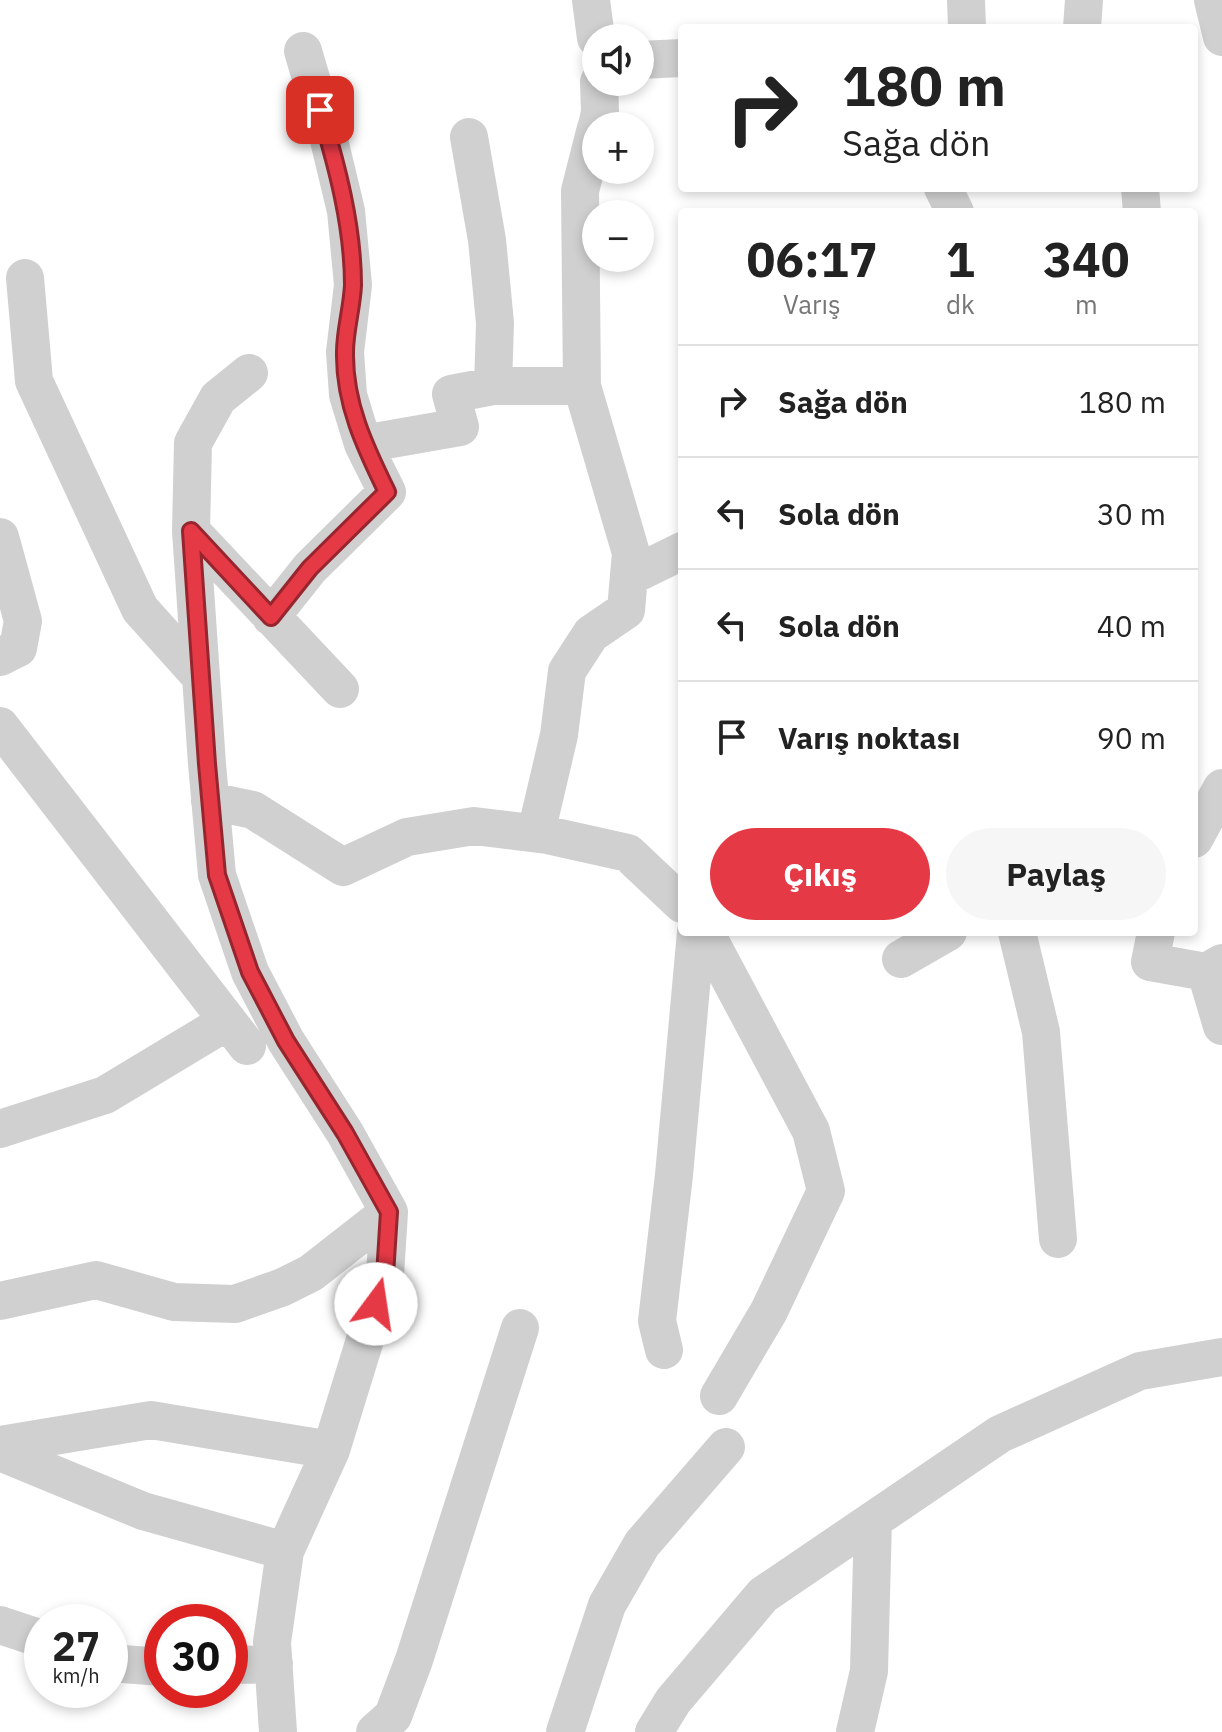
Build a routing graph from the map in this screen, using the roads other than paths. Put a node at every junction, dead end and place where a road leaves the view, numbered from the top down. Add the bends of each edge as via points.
1 (591, 0) edge
2 (966, 0) edge
3 (1084, 0) edge
4 (1213, 0) edge
5 (594, 24) edge
6 (967, 24) edge
7 (1082, 24) edge
8 (1222, 37) edge
9 (303, 51) dead end
10 (678, 58) edge
11 (654, 59) edge
12 (469, 137) dead end
13 (582, 183) edge
14 (25, 278) dead end
15 (249, 373) dead end
16 (493, 386) junction
17 (582, 386) junction
18 (363, 444) junction
19 (191, 531) junction
20 (0, 537) edge
21 (678, 553) edge
22 (629, 577) junction
23 (271, 617) junction
24 (0, 657) edge
25 (201, 677) junction
26 (340, 689) dead end
27 (0, 726) edge
28 (1222, 788) edge
29 (210, 801) junction
30 (1198, 832) edge
31 (536, 833) junction
32 (678, 900) edge
33 (696, 936) edge
34 (707, 936) edge
35 (941, 936) edge
36 (1018, 936) edge
37 (1155, 936) edge
38 (901, 959) dead end
39 (1214, 968) edge
40 (1222, 1026) edge
41 (0, 1129) edge
42 (389, 1212) junction
43 (1058, 1239) dead end
44 (0, 1301) edge
45 (520, 1328) dead end
46 (664, 1350) dead end
47 (1222, 1357) edge
48 (719, 1396) dead end
49 (0, 1445) edge
50 (726, 1447) dead end
51 (331, 1450) junction
52 (0, 1452) edge
53 (873, 1520) junction
54 (285, 1551) junction
55 (0, 1625) edge
56 (24, 1633) edge
57 (274, 1664) junction
58 (248, 1665) edge
59 (278, 1732) edge
60 (375, 1732) edge
61 (565, 1732) edge
62 (654, 1732) edge
63 (855, 1732) edge

1 - 5 street
2 - 6 street
3 - 7 street
4 - 8 street
9 - 18 street via 346,211 353,285 345,352 348,395
10 - 11 street
12 - 16 street via 487,240 495,323
13 - 17 street
14 - 25 street via 34,381 140,609
15 - 19 street via 218,398 193,443
16 - 17 street
16 - 18 street via 451,394 460,427
17 - 22 street via 631,553
18 - 23 street via 387,492 310,568
19 - 23 street
19 - 25 street
20 - 24 street via 23,621 18,648
21 - 22 street
22 - 31 street via 626,610 591,634 567,671 559,735
23 - 26 street
25 - 29 street
27 - 41 street via 238,1033 105,1095
28 - 30 street
29 - 31 street via 253,810 343,867 407,837 474,826
29 - 42 street via 217,875 250,972
31 - 32 street via 628,853
33 - 46 street via 657,1321
34 - 48 street via 811,1131 826,1191 769,1311
35 - 38 street
36 - 43 street via 1041,1032
37 - 39 street via 1150,962
39 - 40 street
42 - 44 street via 311,1273 235,1304 174,1302 96,1280
42 - 51 street via 385,1275
45 - 60 street via 414,1660 393,1716
47 - 53 street via 1140,1371 1000,1434
49 - 51 street via 151,1420
50 - 61 street via 642,1544 607,1605
51 - 54 street
52 - 54 street via 143,1511
53 - 62 street via 763,1595 673,1701
53 - 63 street via 869,1671
54 - 57 street via 272,1642
55 - 56 street
57 - 58 street
57 - 59 street

